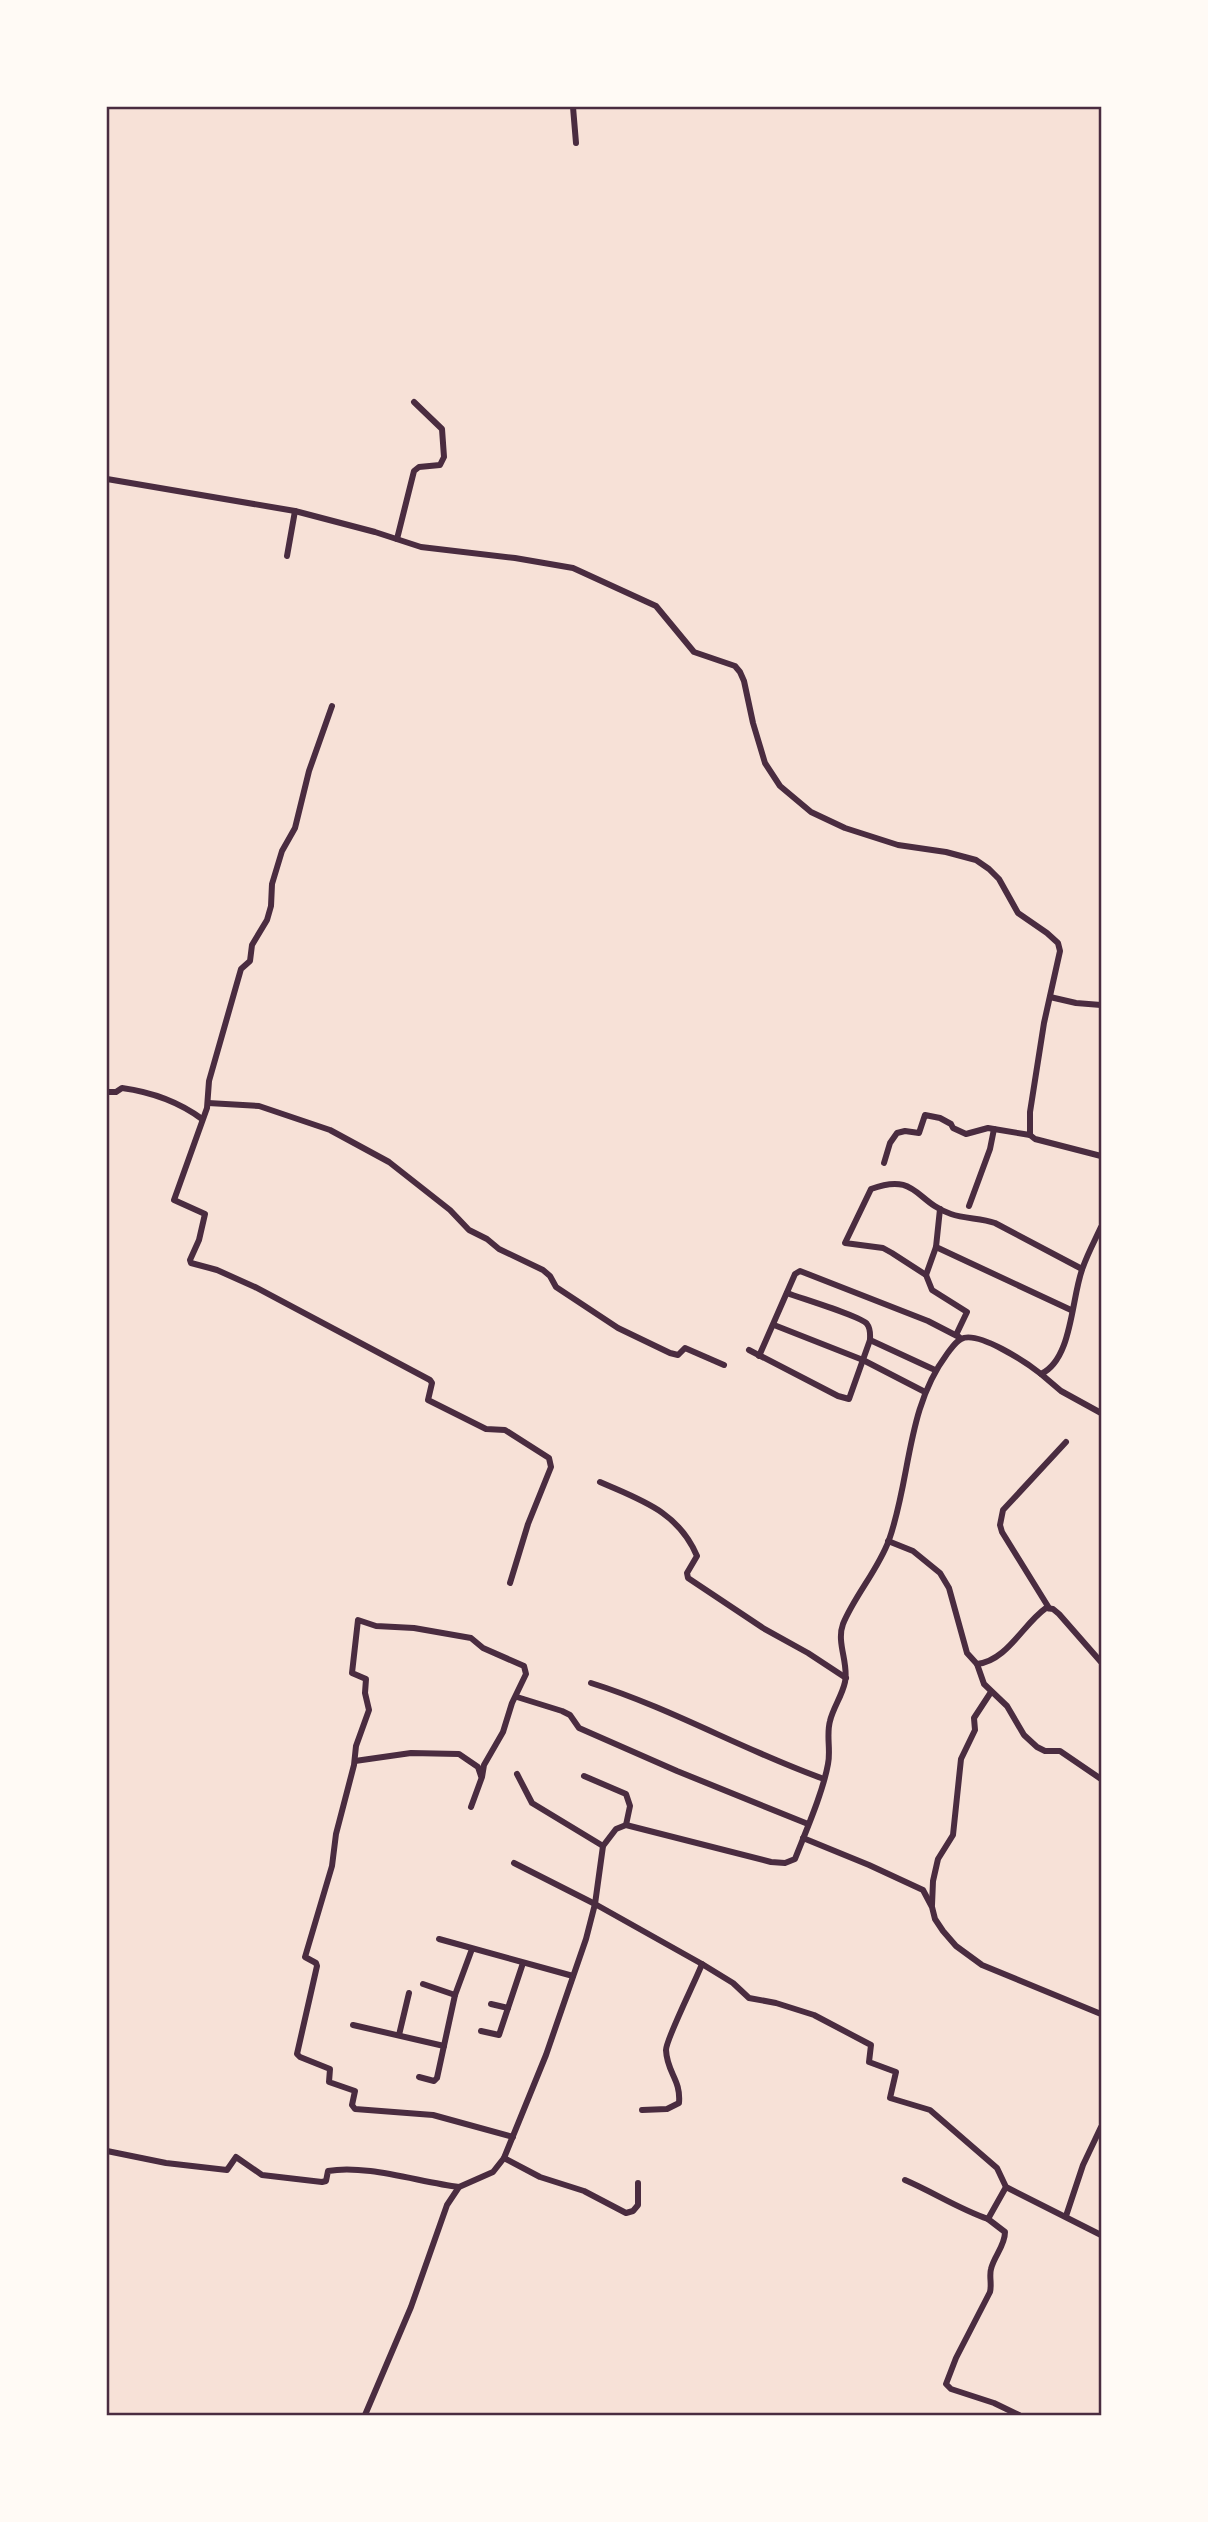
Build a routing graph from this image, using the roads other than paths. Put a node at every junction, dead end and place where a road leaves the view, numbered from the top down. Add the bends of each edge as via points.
1 (573, 107) edge
2 (576, 143) dead end
3 (414, 402) dead end
4 (107, 479) edge
5 (295, 512) junction
6 (397, 539) junction
7 (287, 556) dead end
8 (332, 706) dead end
9 (1050, 997) junction
10 (1101, 1005) edge
11 (107, 1092) edge
12 (208, 1103) junction
13 (202, 1119) junction
14 (995, 1129) junction
15 (1030, 1135) junction
16 (1101, 1156) edge
17 (884, 1163) dead end
18 (969, 1206) dead end
19 (940, 1209) junction
20 (1101, 1227) edge
21 (936, 1247) junction
22 (1082, 1269) junction
23 (926, 1275) junction
24 (787, 1293) junction
25 (1071, 1310) junction
26 (774, 1325) junction
27 (959, 1337) junction
28 (870, 1340) junction
29 (749, 1350) dead end
30 (759, 1356) junction
31 (863, 1360) junction
32 (724, 1365) dead end
33 (935, 1370) junction
34 (1041, 1374) junction
35 (925, 1392) junction
36 (1101, 1413) edge
37 (1066, 1442) dead end
38 (600, 1482) dead end
39 (888, 1542) junction
40 (510, 1583) dead end
41 (1049, 1608) junction
42 (1101, 1662) edge
43 (977, 1664) junction
44 (846, 1678) junction
45 (591, 1683) dead end
46 (991, 1692) junction
47 (517, 1697) junction
48 (355, 1761) junction
49 (517, 1774) dead end
50 (584, 1776) dead end
51 (482, 1777) junction
52 (824, 1779) junction
53 (1101, 1779) edge
54 (471, 1807) dead end
55 (808, 1824) junction
56 (626, 1825) junction
57 (803, 1838) junction
58 (603, 1846) junction
59 (514, 1863) dead end
60 (595, 1904) junction
61 (932, 1907) junction
62 (439, 1939) dead end
63 (472, 1949) junction
64 (523, 1963) junction
65 (702, 1964) junction
66 (573, 1976) junction
67 (423, 1984) dead end
68 (410, 1993) dead end
69 (455, 1995) junction
70 (491, 2004) dead end
71 (508, 2008) junction
72 (1101, 2014) edge
73 (353, 2025) dead end
74 (481, 2031) dead end
75 (399, 2035) junction
76 (444, 2046) junction
77 (419, 2077) dead end
78 (642, 2110) dead end
79 (1101, 2127) edge
80 (513, 2137) junction
81 (107, 2151) edge
82 (504, 2158) junction
83 (905, 2180) dead end
84 (638, 2183) dead end
85 (459, 2187) junction
86 (1006, 2187) junction
87 (1066, 2216) junction
88 (988, 2219) junction
89 (1101, 2235) edge
90 (365, 2415) edge
91 (1018, 2415) edge

1 - 2 street
3 - 6 street via 442,429 444,457 440,465 414,471
4 - 5 street
5 - 6 street
5 - 7 street
6 - 9 street via 421,547 573,568 656,606 694,652 735,666 740,672 765,763 780,786 811,811 845,828 898,845 976,860 989,869 1018,913 1058,943
8 - 12 street via 295,828 282,850 267,920 252,945 251,959 241,969 209,1081
9 - 10 street
9 - 15 street
11 - 13 street via 122,1088 150,1094 184,1106
12 - 13 street
12 - 32 street via 259,1106 330,1130 389,1162 469,1230 543,1270 556,1287 618,1328 670,1353 678,1355 685,1348
13 - 40 street via 174,1198 205,1213 190,1262 255,1287 430,1380 428,1400 486,1429 505,1430 549,1458 551,1467
14 - 15 street
14 - 17 street via 966,1134 940,1118 925,1115 919,1133 897,1133
14 - 18 street
15 - 16 street
19 - 21 street
19 - 22 street via 995,1223
19 - 23 street via 903,1184 877,1186 867,1191 845,1241 883,1248
20 - 22 street
21 - 23 street
21 - 25 street
22 - 25 street
23 - 27 street via 932,1290 967,1312
24 - 26 street
24 - 27 street via 798,1271 805,1272
24 - 28 street via 859,1317 867,1322
25 - 34 street via 1063,1350 1055,1364
26 - 30 street
26 - 31 street
27 - 33 street
27 - 34 street via 987,1342
28 - 31 street
28 - 33 street
29 - 30 street
30 - 31 street via 847,1399
31 - 35 street
33 - 35 street
34 - 36 street via 1060,1391
35 - 39 street
37 - 41 street via 1000,1518 1002,1532
38 - 44 street via 645,1500 681,1531 697,1556 688,1578
39 - 43 street via 913,1551 940,1573 949,1588 968,1653
39 - 44 street via 844,1623 841,1645
41 - 42 street
41 - 43 street via 991,1660
43 - 46 street
44 - 52 street via 829,1724
45 - 52 street
46 - 53 street via 1037,1748 1060,1751
46 - 61 street via 974,1718 975,1730 961,1759 953,1835 938,1859
47 - 48 street via 526,1674 524,1666 471,1638 358,1620 352,1673 366,1679 369,1710
47 - 51 street
47 - 55 street via 562,1711 579,1728
48 - 51 street via 411,1753 458,1754 478,1767
48 - 80 street via 332,1866 304,1957 317,1966 297,2054 329,2067 329,2082 355,2091 355,2109 433,2115
49 - 58 street via 532,1803
50 - 56 street via 626,1794 630,1806
51 - 54 street
52 - 55 street
55 - 57 street
56 - 57 street via 771,1862 795,1859
56 - 58 street via 616,1829
57 - 61 street via 923,1890
58 - 60 street
59 - 60 street
60 - 65 street
60 - 66 street
61 - 72 street via 943,1931 982,1965
62 - 63 street
63 - 64 street
63 - 69 street
64 - 66 street
64 - 71 street
65 - 78 street via 666,2046 668,2065 679,2085 679,2103 667,2109
65 - 86 street via 749,1998 814,2015 871,2045 869,2062 896,2072 890,2098 930,2110 992,2162
66 - 80 street
67 - 69 street
68 - 75 street
69 - 76 street
70 - 71 street
71 - 74 street via 499,2035
73 - 75 street
75 - 76 street
76 - 77 street via 436,2081
79 - 87 street
80 - 82 street
81 - 85 street via 227,2170 236,2157 262,2175 322,2182 328,2171 352,2168
82 - 84 street via 540,2177 584,2190 626,2213 638,2205
82 - 85 street via 493,2172
83 - 88 street
85 - 90 street via 447,2205 411,2307
86 - 87 street
86 - 88 street
87 - 89 street
88 - 91 street via 1005,2232 1004,2240 990,2271 990,2292 946,2384

